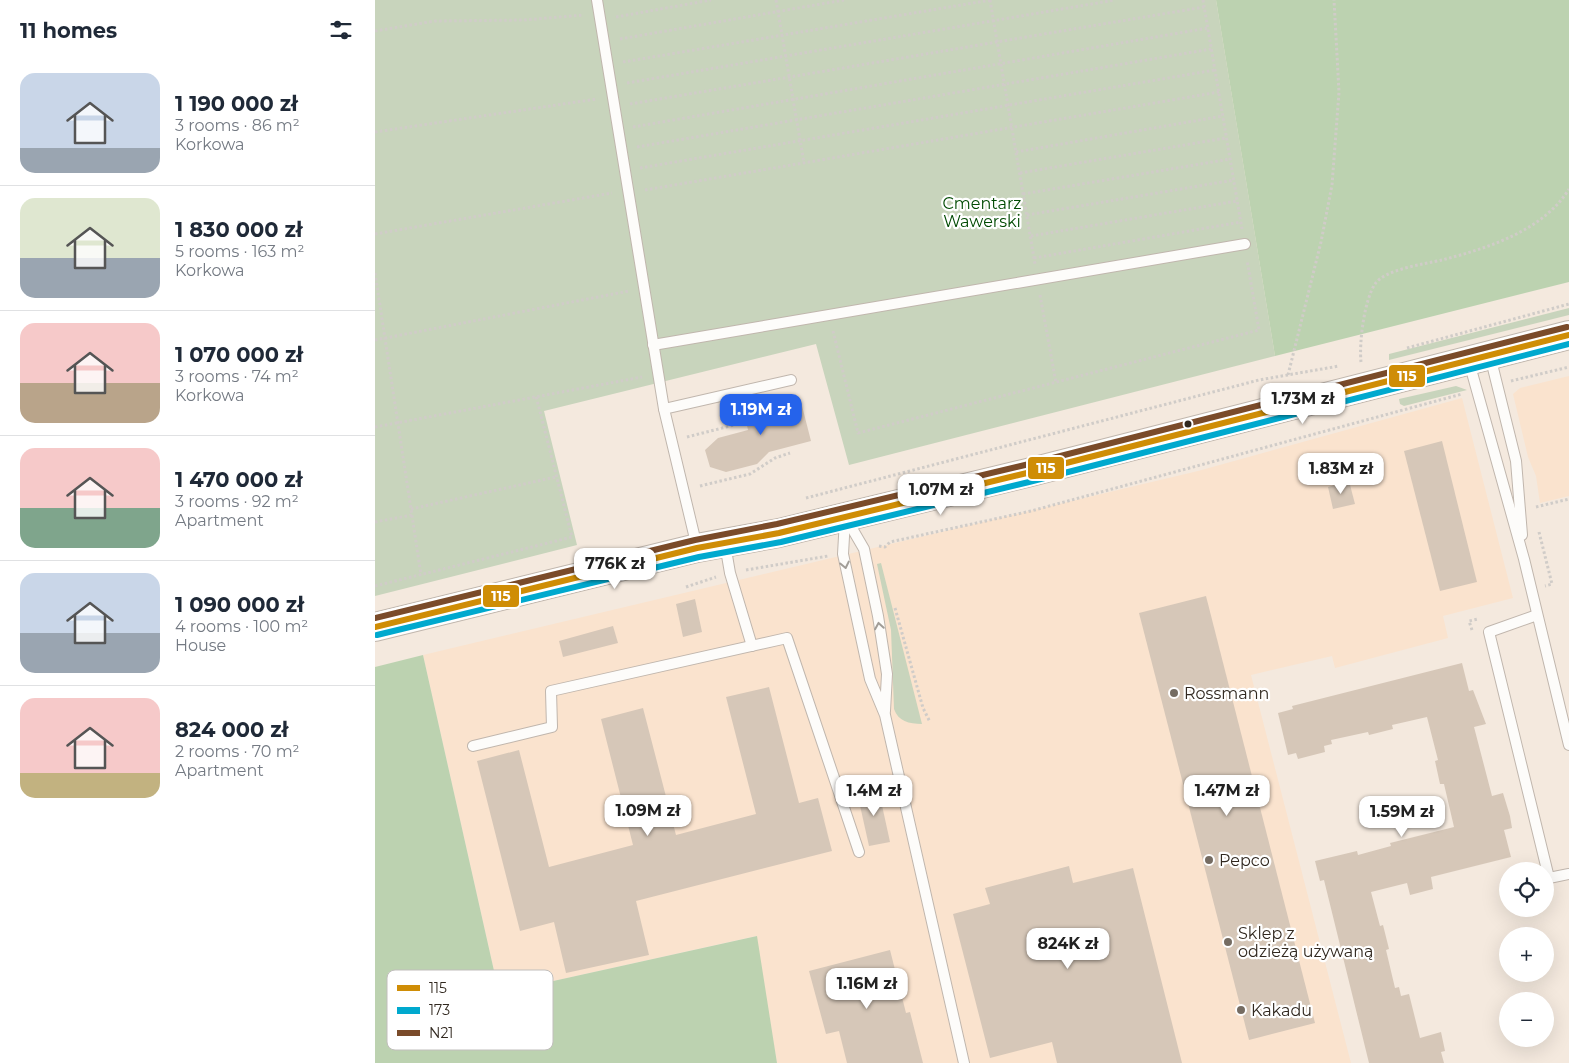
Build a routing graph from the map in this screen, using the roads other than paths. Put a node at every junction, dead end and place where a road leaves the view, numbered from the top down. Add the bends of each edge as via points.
1 (597, 0) edge
2 (1245, 244) road end
3 (1569, 336) edge
4 (653, 345) junction
5 (1479, 358) junction
6 (791, 380) dead end
7 (664, 409) junction
8 (845, 517) junction
9 (725, 544) junction
10 (697, 548) junction
11 (1524, 559) junction
12 (1537, 615) junction
13 (375, 627) edge
14 (752, 646) junction
15 (885, 715) junction
16 (1569, 745) edge
17 (473, 746) dead end
18 (859, 852) dead end
19 (1569, 874) edge
20 (964, 1063) edge

1 - 4 lane
2 - 4 lane
3 - 5 street
4 - 7 lane
5 - 8 street
5 - 11 lane via 1477,391
5 - 11 lane via 1497,385 1516,461
6 - 7 lane
7 - 10 lane
8 - 9 street
8 -> 15 lane via 843,554 870,679
15 -> 8 lane via 887,674 878,616 863,549
9 - 10 street
9 - 14 lane
10 - 13 street
11 - 12 lane
12 - 16 lane
12 - 19 lane via 1489,632 1549,878
14 - 17 lane via 551,691 552,727
14 - 18 lane via 787,638
15 - 20 lane

